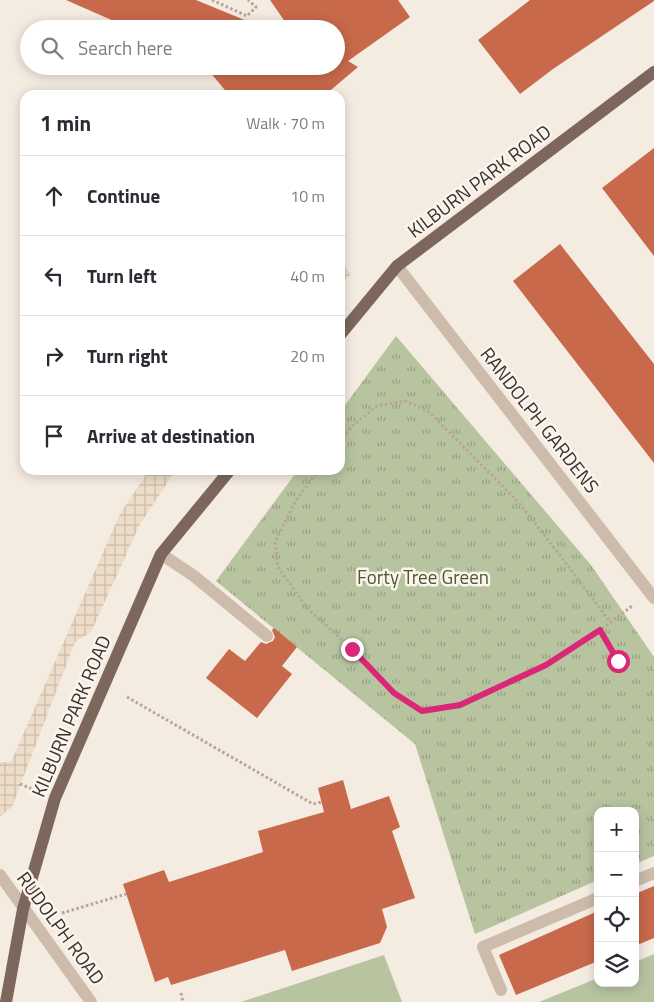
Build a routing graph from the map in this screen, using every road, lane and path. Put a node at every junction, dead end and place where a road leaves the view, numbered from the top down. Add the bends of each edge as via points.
1 (212, 0) edge
2 (248, 0) edge
3 (654, 72) edge
4 (397, 266) junction
5 (345, 329) edge
6 (345, 435) edge
7 (226, 475) edge
8 (315, 475) edge
9 (161, 554) junction
10 (654, 598) edge
11 (600, 630) junction
12 (267, 636) dead end
13 (618, 661) dead end
14 (127, 697) dead end
15 (322, 802) dead end
16 (654, 873) edge
17 (0, 875) edge
18 (639, 879) edge
19 (126, 894) dead end
20 (594, 900) edge
21 (23, 910) junction
22 (62, 913) dead end
23 (501, 990) dead end
24 (181, 993) dead end
25 (6, 1002) edge
26 (91, 1002) edge
27 (183, 1002) edge

1 - 2 path via 247,16 256,7
3 - 4 main road, KILBURN PARK ROAD
4 - 5 main road, KILBURN PARK ROAD
4 - 10 street, RANDOLPH GARDENS
6 - 11 path via 377,406 406,401 429,412 519,503 570,567 610,622
7 - 9 main road, KILBURN PARK ROAD
8 - 11 path via 296,500 275,542 278,567 307,608 394,693 422,711 460,705 546,665
9 - 12 street via 194,576
9 - 21 main road, KILBURN PARK ROAD via 55,798
11 - 13 path
14 - 15 path via 313,804
16 - 18 street
17 - 21 street, RUDOLPH ROAD
19 - 22 path
20 - 23 street via 483,947
21 - 25 main road, KILBURN PARK ROAD
21 - 26 street, RUDOLPH ROAD
24 - 27 path

